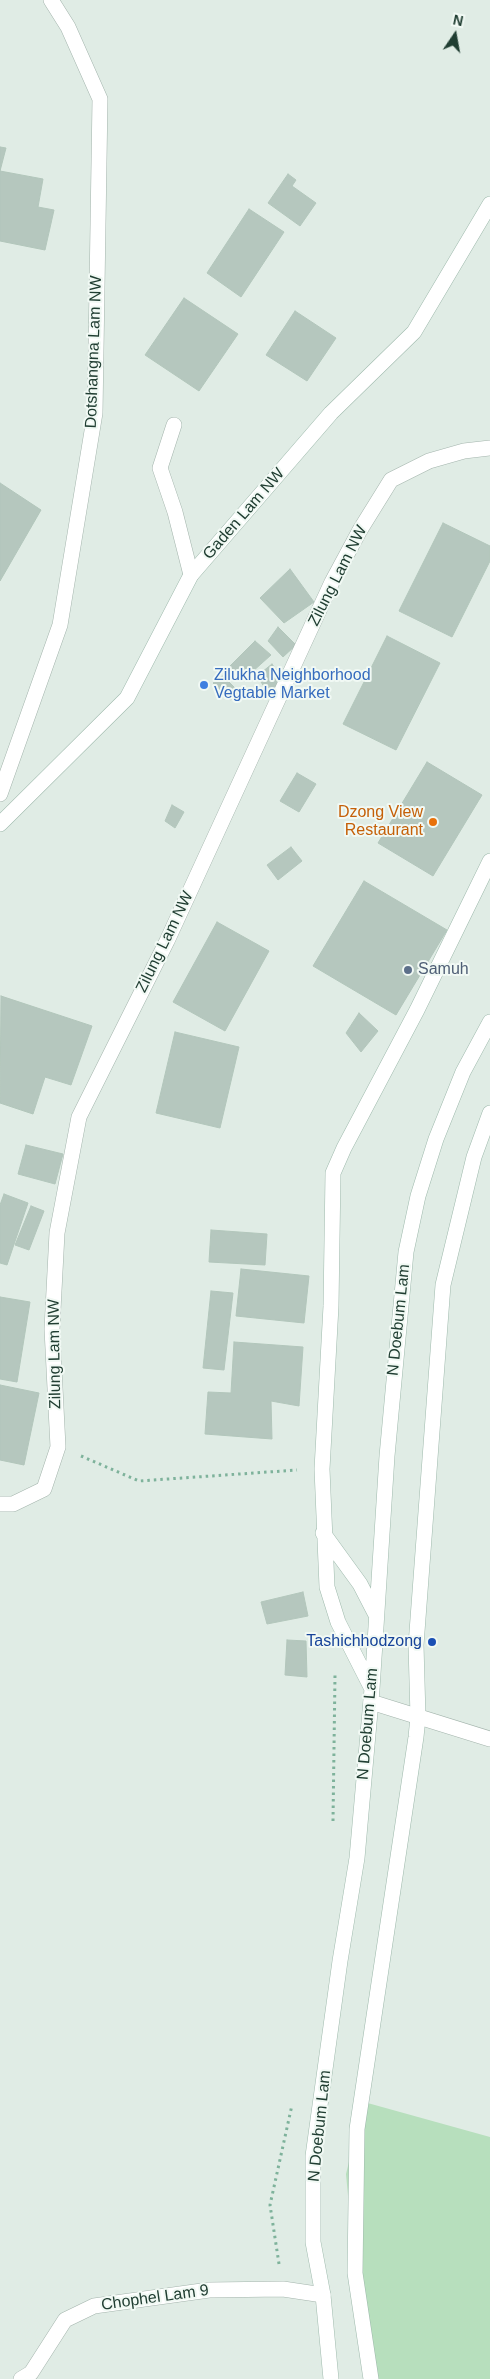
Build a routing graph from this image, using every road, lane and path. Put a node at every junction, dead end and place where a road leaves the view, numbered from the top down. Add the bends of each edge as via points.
1 (51, 0) edge
2 (490, 204) edge
3 (174, 425) dead end
4 (490, 448) edge
5 (192, 575) junction
6 (0, 794) edge
7 (0, 824) edge
8 (490, 861) edge
9 (490, 1022) edge
10 (490, 1113) edge
11 (58, 1447) junction
12 (322, 1469) junction
13 (0, 1504) edge
14 (324, 1533) junction
15 (376, 1614) junction
16 (335, 1672) dead end
17 (372, 1696) junction
18 (418, 1717) junction
19 (490, 1739) edge
20 (333, 1831) dead end
21 (293, 2102) dead end
22 (283, 2289) junction
23 (323, 2295) junction
24 (21, 2379) edge
25 (331, 2379) edge
26 (371, 2379) edge

1 - 6 main road, Dotshangna Lam NW via 68,27 100,99 95,413 60,625
2 - 5 main road, Gaden Lam NW via 414,332 331,413
3 - 5 main road via 160,468
4 - 11 main road, Zilung Lam NW via 429,461 391,480 360,530 332,582 167,941 79,1117 57,1233 52,1329
5 - 7 main road, Gaden Lam NW via 127,698
8 - 12 main road via 333,1173 331,1306
9 - 15 main road, N Doebum Lam via 463,1072 436,1139 418,1196 406,1252
10 - 18 main road via 474,1157 443,1285 416,1645
11 - 12 path via 139,1481
11 - 13 main road, Zilung Lam NW via 44,1489 13,1504
12 - 14 main road
14 - 15 main road via 360,1584
14 - 17 main road via 327,1587 338,1622
15 - 17 main road, N Doebum Lam
16 - 20 path
17 - 18 main road
17 - 23 main road, N Doebum Lam via 357,1858 314,2156 313,2242
18 - 19 main road
18 - 26 main road via 358,2129 355,2273
21 - 22 path via 270,2205
22 - 23 main road, Chophel Lam 9
22 - 24 main road, Chophel Lam 9 via 209,2290 94,2306 65,2320 31,2372
23 - 25 main road, N Doebum Lam

